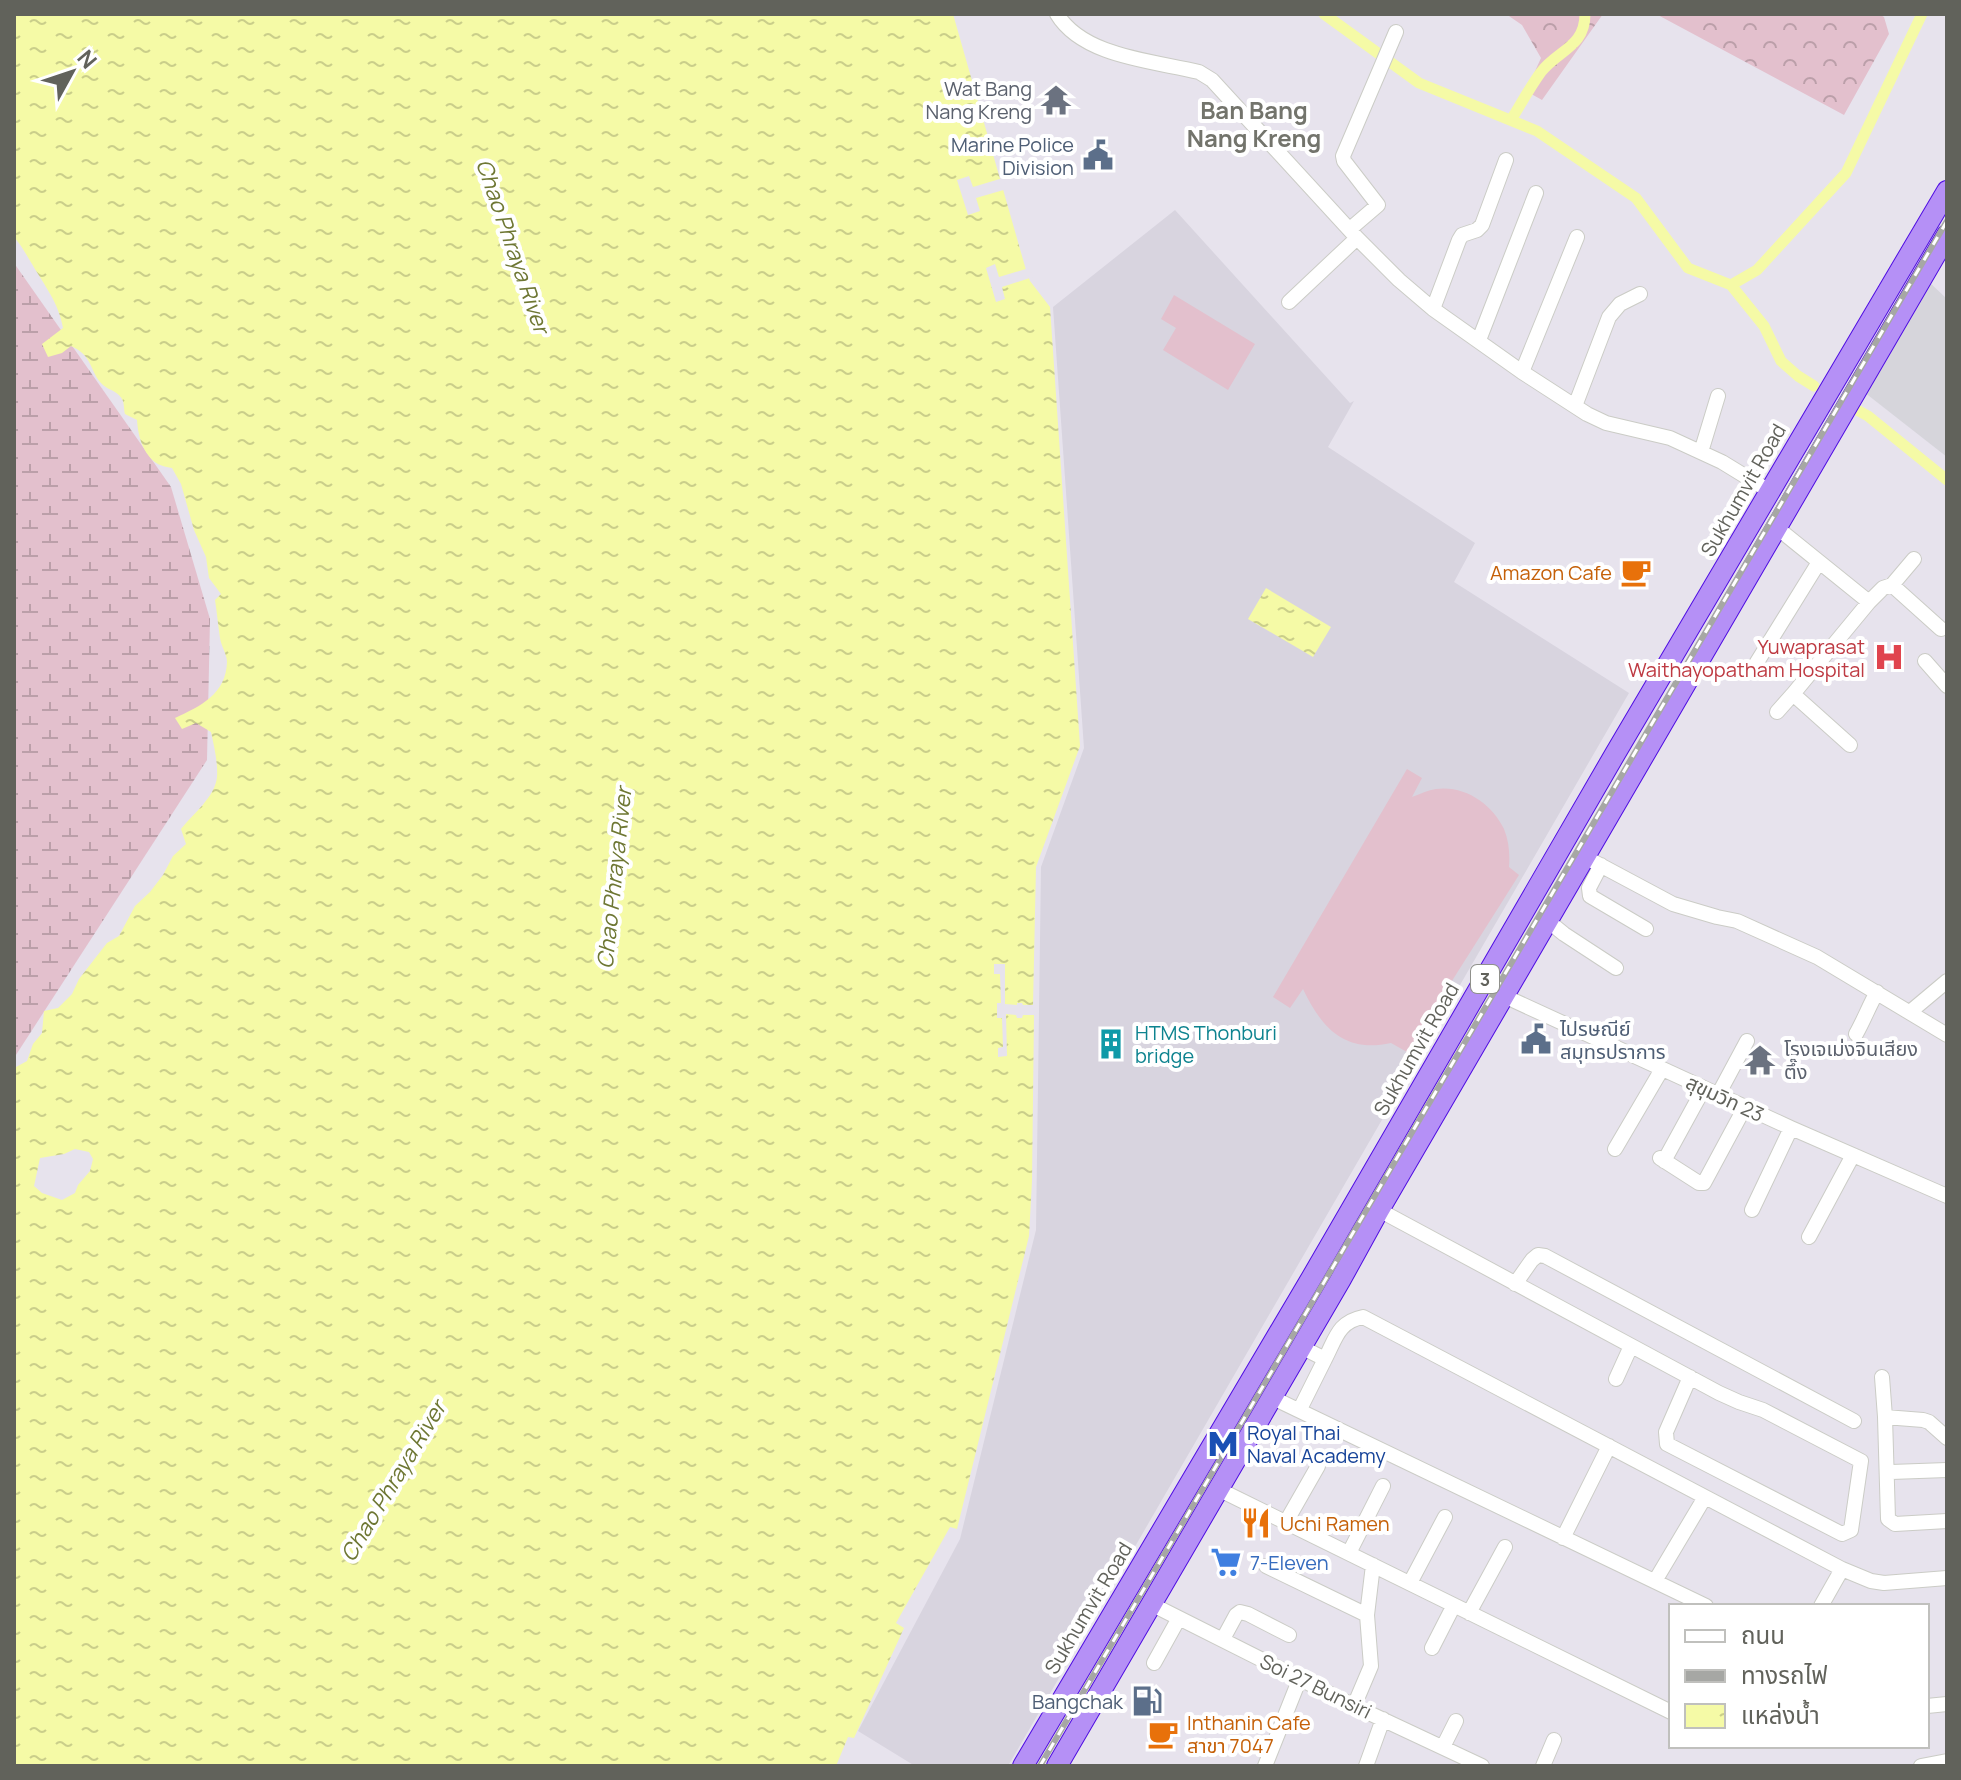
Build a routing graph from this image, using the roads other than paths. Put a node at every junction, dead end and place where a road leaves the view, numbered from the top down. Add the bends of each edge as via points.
1 (1057, 14) edge
2 (1395, 35) dead end
3 (1506, 160) dead end
4 (1947, 191) edge
5 (1536, 193) dead end
6 (1353, 234) junction
7 (1947, 235) edge
8 (1577, 237) dead end
9 (1640, 294) dead end
10 (1289, 302) dead end
11 (1433, 309) junction
12 (1479, 340) junction
13 (1522, 372) junction
14 (1718, 396) dead end
15 (1575, 406) junction
16 (1701, 452) junction
17 (1771, 492) junction
18 (1776, 527) junction
19 (1914, 559) dead end
20 (1819, 562) junction
21 (1892, 585) junction
22 (1869, 602) junction
23 (1941, 629) dead end
24 (1925, 661) dead end
25 (1754, 667) dead end
26 (1947, 686) edge
27 (1793, 694) junction
28 (1777, 712) dead end
29 (1850, 745) dead end
30 (1593, 861) junction
31 (1548, 921) junction
32 (1646, 929) dead end
33 (1616, 968) dead end
34 (1947, 981) edge
35 (1877, 992) junction
36 (1504, 996) junction
37 (1910, 1012) junction
38 (1856, 1034) dead end
39 (1947, 1035) edge
40 (1747, 1041) dead end
41 (1662, 1069) junction
42 (1704, 1088) junction
43 (1718, 1095) junction
44 (1745, 1107) junction
45 (1791, 1128) junction
46 (1615, 1149) dead end
47 (1853, 1155) junction
48 (1947, 1196) edge
49 (1379, 1210) junction
50 (1752, 1210) dead end
51 (1809, 1237) dead end
52 (1332, 1241) junction
53 (1346, 1270) junction
54 (1312, 1277) junction
55 (1515, 1284) junction
56 (1631, 1346) junction
57 (1301, 1347) junction
58 (1325, 1359) junction
59 (1690, 1377) junction
60 (1882, 1377) dead end
61 (1616, 1379) dead end
62 (1271, 1397) junction
63 (1300, 1409) junction
64 (1885, 1417) junction
65 (1854, 1421) dead end
66 (1947, 1438) edge
67 (1609, 1446) junction
68 (1318, 1466) dead end
69 (1947, 1470) edge
70 (1891, 1472) dead end
71 (1383, 1486) dead end
72 (1218, 1489) junction
73 (1705, 1497) junction
74 (1445, 1517) dead end
75 (1947, 1521) edge
76 (1286, 1522) junction
77 (1563, 1538) junction
78 (1505, 1547) dead end
79 (1349, 1553) junction
80 (1373, 1565) junction
81 (1266, 1566) dead end
82 (1842, 1569) junction
83 (1947, 1578) edge
84 (1655, 1581) junction
85 (1410, 1583) junction
86 (1151, 1604) junction
87 (1702, 1604) edge
88 (1822, 1604) edge
89 (1454, 1605) junction
90 (1469, 1613) junction
91 (1367, 1615) junction
92 (1179, 1618) junction
93 (1289, 1635) dead end
94 (1223, 1639) junction
95 (1432, 1648) dead end
96 (1154, 1663) dead end
97 (1300, 1678) junction
98 (1354, 1706) junction
99 (1669, 1711) edge
100 (1383, 1719) junction
101 (1456, 1721) dead end
102 (1554, 1740) dead end
103 (1443, 1747) junction
104 (1947, 1761) edge
105 (1062, 1764) edge
106 (1023, 1766) edge
107 (1265, 1766) edge
108 (1366, 1766) edge
109 (1482, 1766) edge
110 (1543, 1766) edge
111 (1921, 1766) edge

1 - 6 street via 1076,35 1104,51 1199,72 1212,80
2 - 6 street via 1342,159 1378,205
3 - 11 street via 1488,213 1477,230 1459,240
4 - 17 highway, Sukhumvit Road / 3
5 - 12 street
6 - 10 street
6 - 11 street
7 - 18 highway, 3
8 - 13 street
9 - 15 street via 1609,317
11 - 12 street
12 - 13 street
13 - 15 street
14 - 16 street
15 - 16 street via 1606,423 1670,438
16 - 17 street
17 - 52 highway, Sukhumvit Road / 3
18 - 20 street
18 - 30 highway, 3
19 - 21 street
20 - 22 street
20 - 25 street
21 - 22 street
21 - 23 street
22 - 27 street
24 - 26 street
27 - 28 street
27 - 29 street
30 - 31 highway, 3
30 - 32 street via 1590,896
30 - 35 street via 1673,904 1737,921 1817,957
31 - 33 street
31 - 36 highway, 3
34 - 37 street
35 - 37 street
35 - 38 street
36 - 41 street, สุขุมวิท 23
36 - 49 highway, 3
37 - 39 street
40 - 43 street
41 - 42 street, สุขุมวิท 23
41 - 46 street
42 - 43 street, สุขุมวิท 23
42 - 44 street via 1662,1159 1699,1183 1704,1183
43 - 44 street, สุขุมวิท 23
44 - 45 street, สุขุมวิท 23
45 - 47 street, สุขุมวิท 23
45 - 50 street
47 - 48 street, สุขุมวิท 23
47 - 51 street
49 - 53 highway, 3
49 - 55 street
52 - 53 highway
52 - 54 highway, Sukhumvit Road / 3
53 - 54 highway
53 - 57 highway, 3
54 - 106 highway, Sukhumvit Road / 3
55 - 56 street
55 - 65 street via 1532,1260 1545,1256
56 - 59 street
56 - 61 street
57 - 58 street
57 - 62 highway, 3
58 - 63 street
58 - 67 street via 1343,1325 1363,1317
59 - 59 street via 1861,1461 1851,1530 1842,1534 1667,1444 1666,1432
60 - 64 street
62 - 63 street
62 - 72 highway, 3
63 - 77 street
64 - 66 street via 1929,1422
64 - 75 street via 1888,1520
67 - 73 street
67 - 77 street
68 - 76 street
69 - 70 street
71 - 79 street
72 - 76 street
72 - 86 highway, 3
73 - 82 street
73 - 84 street
74 - 85 street
76 - 79 street
77 - 84 street
78 - 90 street
79 - 80 street
80 - 85 street
80 - 91 street
81 - 91 street
82 - 83 street via 1884,1583
82 - 88 street
84 - 87 street
85 - 89 street
86 - 92 street, Soi 27 Bunsiri
86 - 105 highway, 3
89 - 90 street
89 - 95 street
90 - 99 street
91 - 98 street via 1371,1666
92 - 94 street, Soi 27 Bunsiri
92 - 96 street
93 - 94 street via 1240,1612
94 - 97 street, Soi 27 Bunsiri
97 - 98 street, Soi 27 Bunsiri
97 - 107 street
98 - 100 street, Soi 27 Bunsiri
100 - 103 street, Soi 27 Bunsiri
100 - 108 street
101 - 103 street
102 - 110 street
103 - 109 street, Soi 27 Bunsiri
104 - 111 street

